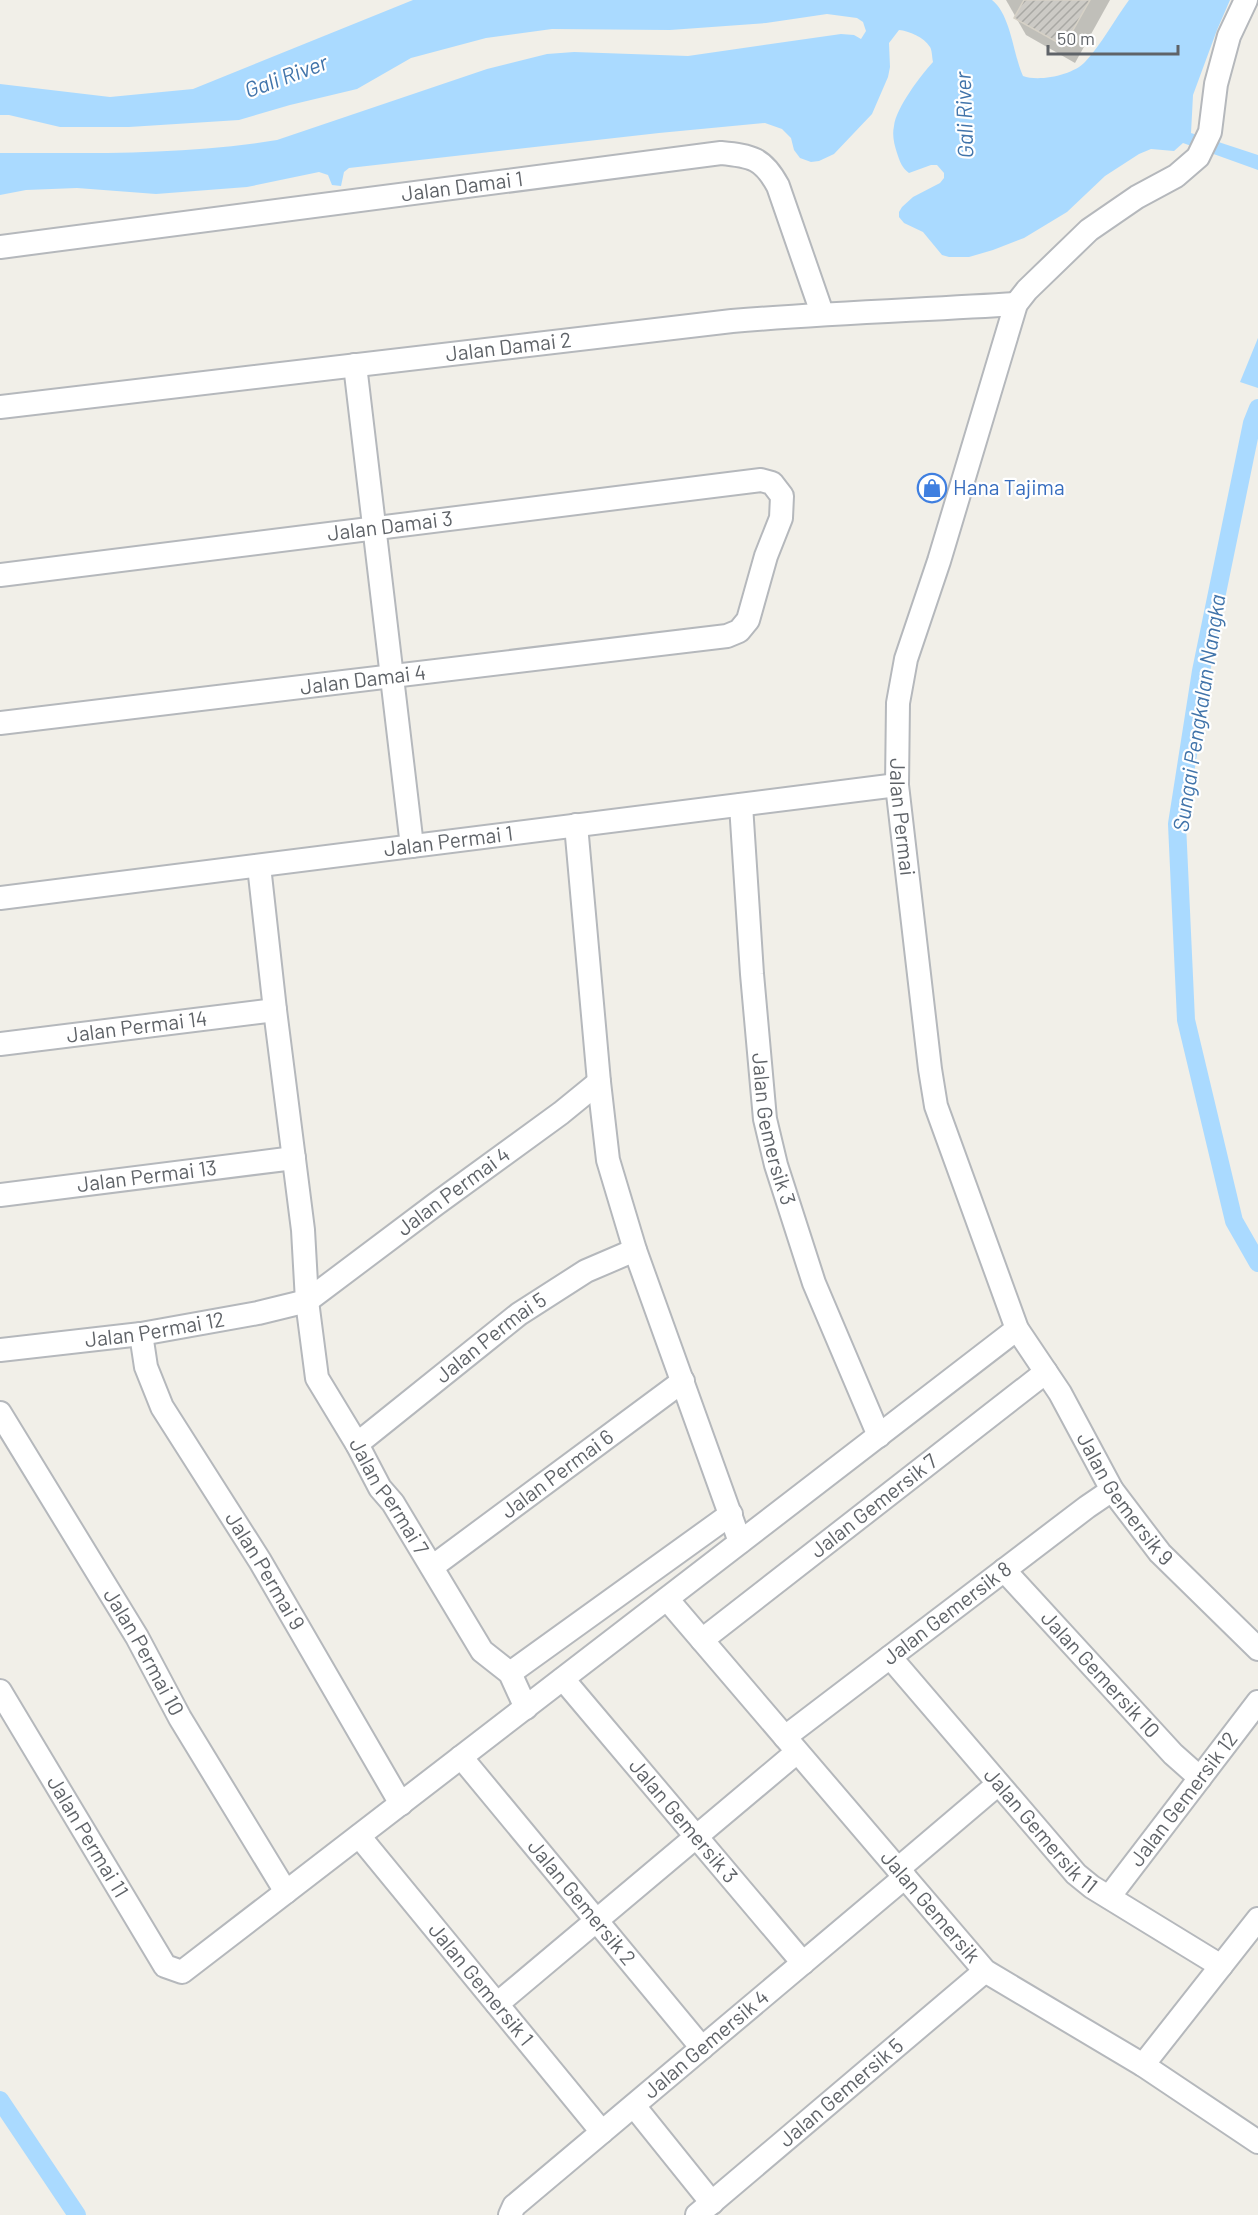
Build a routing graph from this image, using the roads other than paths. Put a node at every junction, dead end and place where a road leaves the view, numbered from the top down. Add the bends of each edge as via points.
1 (1246, 0) edge
2 (0, 246) edge
3 (1016, 304) junction
4 (822, 313) junction
5 (355, 364) junction
6 (0, 406) edge
7 (374, 529) junction
8 (0, 576) edge
9 (727, 636) joint
10 (392, 676) junction
11 (0, 723) edge
12 (897, 785) junction
13 (741, 805) junction
14 (576, 825) junction
15 (412, 846) junction
16 (259, 866) junction
17 (0, 898) edge
18 (275, 1010) junction
19 (0, 1044) edge
20 (599, 1082) junction
21 (294, 1158) junction
22 (0, 1195) edge
23 (635, 1250) junction
24 (307, 1301) junction
25 (1017, 1329) junction
26 (141, 1334) junction
27 (0, 1350) edge
28 (1046, 1372) junction
29 (683, 1381) junction
30 (0, 1413) edge
31 (879, 1436) junction
32 (357, 1444) junction
33 (1112, 1490) junction
34 (731, 1514) junction
35 (740, 1542) junction
36 (432, 1567) junction
37 (1004, 1570) junction
38 (667, 1599) junction
39 (702, 1640) junction
40 (1258, 1649) edge
41 (890, 1658) junction
42 (510, 1673) junction
43 (564, 1678) junction
44 (0, 1690) edge
45 (1258, 1702) edge
46 (526, 1708) junction
47 (791, 1745) junction
48 (461, 1757) junction
49 (1200, 1778) junction
50 (998, 1784) junction
51 (401, 1804) junction
52 (359, 1836) junction
53 (696, 1837) junction
54 (902, 1873) junction
55 (286, 1893) junction
56 (1109, 1897) junction
57 (1258, 1919) edge
58 (597, 1921) junction
59 (803, 1963) junction
60 (1221, 1966) junction
61 (985, 1971) junction
62 (497, 2004) junction
63 (702, 2048) junction
64 (1143, 2065) junction
65 (633, 2106) junction
66 (602, 2132) junction
67 (1256, 2137) edge
68 (704, 2209) edge
69 (510, 2215) edge

1 - 3 street via 1229,36 1216,84 1210,132 1198,157 1176,176 1089,230
2 - 4 street, Jalan Damai 1 via 721,153 759,160 770,170
3 - 4 street, Jalan Damai 2
3 - 12 street, Jalan Permai via 906,659 898,703
4 - 5 street, Jalan Damai 2
5 - 6 street, Jalan Damai 2
5 - 7 street
7 - 8 street, Jalan Damai 3
7 - 9 street, Jalan Damai 3 via 761,480 772,483 782,496 781,518 748,620 739,631
7 - 10 street
9 - 10 street, Jalan Damai 4
10 - 11 street, Jalan Damai 4
10 - 15 street
12 - 13 street, Jalan Permai 1
12 - 25 street, Jalan Permai via 936,1106
13 - 14 street, Jalan Permai 1
13 - 31 street, Jalan Gemersik 3 via 765,1119 814,1283
14 - 15 street, Jalan Permai 1
14 - 20 street
15 - 16 street, Jalan Permai 1
16 - 17 street, Jalan Permai 1
16 - 18 street, Jalan Permai 7
18 - 19 street, Jalan Permai 14
18 - 21 street, Jalan Permai 7
20 - 23 street via 608,1160
20 - 24 street, Jalan Permai 4
21 - 22 street, Jalan Permai 13
21 - 24 street, Jalan Permai 7
23 - 29 street
23 - 32 street, Jalan Permai 5 via 586,1272 519,1314
24 - 26 street, Jalan Permai 12
24 - 32 street, Jalan Permai 7 via 317,1378
25 - 28 street, Jalan Gemersik 9
25 - 31 street
26 - 27 street, Jalan Permai 12
26 - 51 street, Jalan Permai 9 via 146,1367 162,1407 260,1562
28 - 33 street, Jalan Gemersik 9
28 - 39 street, Jalan Gemersik 7
29 - 34 street
29 - 36 street, Jalan Permai 6
30 - 55 street, Jalan Permai 10 via 137,1637 180,1718
31 - 35 street
32 - 36 street, Jalan Permai 7 via 380,1488
33 - 37 street, Jalan Gemersik 8
33 - 40 street, Jalan Gemersik 9 via 1160,1553
34 - 35 street
34 - 42 street
35 - 38 street
36 - 42 street, Jalan Permai 7 via 483,1651
37 - 41 street, Jalan Gemersik 8
37 - 49 street, Jalan Gemersik 10 via 1165,1746
38 - 39 street, Jalan Gemersik
38 - 43 street
39 - 47 street, Jalan Gemersik
41 - 47 street, Jalan Gemersik 8
41 - 50 street, Jalan Gemersik 11
42 - 46 street, Jalan Permai 7
43 - 46 street
43 - 53 street, Jalan Gemersik 3
44 - 55 street, Jalan Permai 11 via 165,1966 182,1972
45 - 49 street, Jalan Gemersik 12
46 - 48 street
47 - 53 street, Jalan Gemersik 8
47 - 54 street, Jalan Gemersik
48 - 51 street
48 - 58 street, Jalan Gemersik 2
49 - 56 street, Jalan Gemersik 12
50 - 54 street, Jalan Gemersik 4
50 - 56 street, Jalan Gemersik 11 via 1076,1874
51 - 52 street
52 - 55 street
52 - 62 street, Jalan Gemersik 1
53 - 58 street, Jalan Gemersik 8
53 - 59 street, Jalan Gemersik 3
54 - 59 street, Jalan Gemersik 4
54 - 61 street, Jalan Gemersik
56 - 60 street, Jalan Gemersik 11
57 - 60 street
58 - 62 street, Jalan Gemersik 8
58 - 63 street, Jalan Gemersik 2
59 - 63 street, Jalan Gemersik 4
60 - 64 street
61 - 64 street, Jalan Gemersik
61 - 68 street, Jalan Gemersik 5
62 - 66 street, Jalan Gemersik 1
63 - 65 street, Jalan Gemersik 4
64 - 67 street, Jalan Gemersik
65 - 66 street, Jalan Gemersik 4
65 - 68 street
66 - 69 street, Jalan Gemersik 4 via 514,2206

